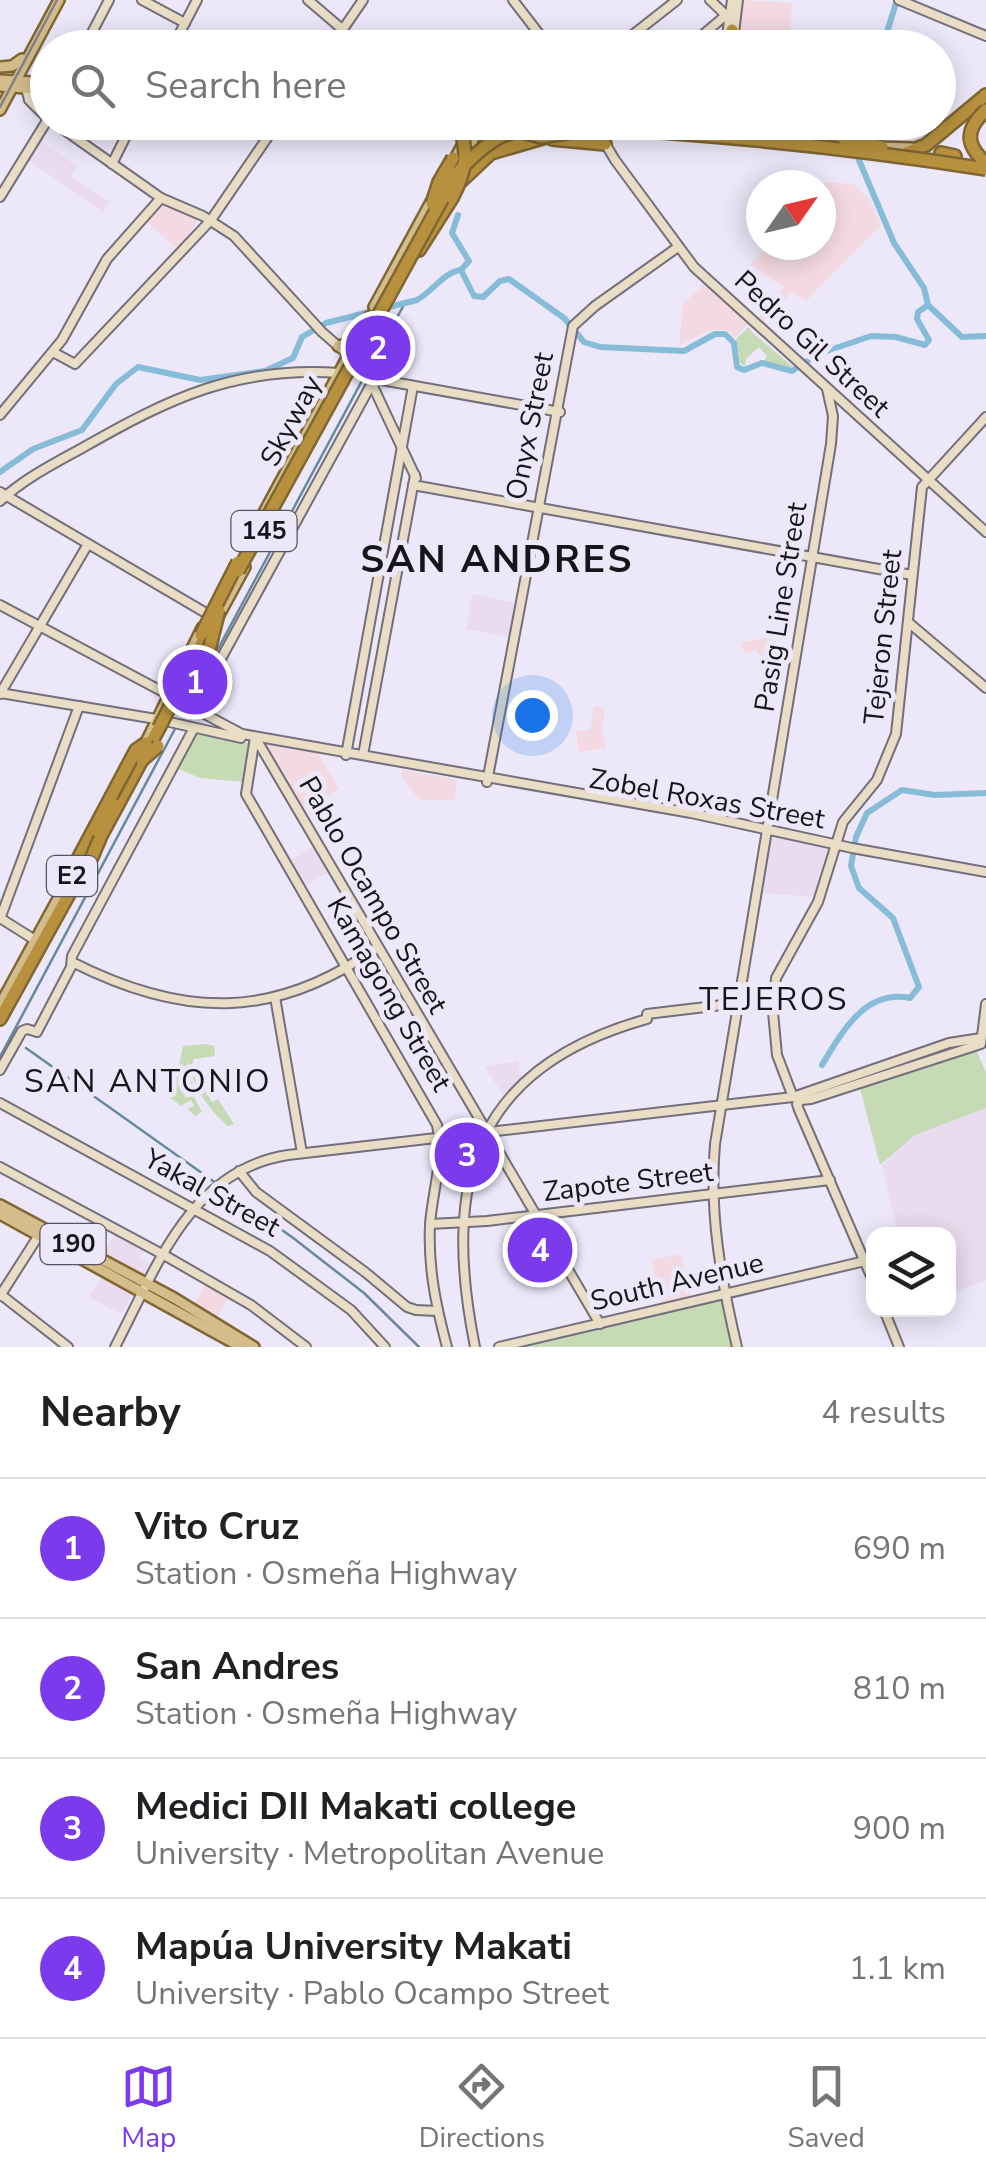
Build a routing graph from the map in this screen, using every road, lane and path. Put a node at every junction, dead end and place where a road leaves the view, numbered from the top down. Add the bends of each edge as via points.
1 (56, 0) edge
2 (108, 0) edge
3 (142, 0) edge
4 (197, 0) edge
5 (308, 0) edge
6 (363, 0) edge
7 (513, 0) edge
8 (677, 0) edge
9 (710, 0) edge
10 (734, 0) edge
11 (901, 1) edge
12 (730, 20) junction
13 (185, 23) junction
14 (40, 30) edge
15 (93, 30) edge
16 (181, 30) edge
17 (342, 30) joint
18 (536, 30) edge
19 (639, 30) edge
20 (715, 30) edge
21 (730, 30) edge
22 (986, 36) edge
23 (30, 50) edge
24 (23, 63) junction
25 (0, 68) edge
26 (30, 77) edge
27 (8, 84) edge
28 (30, 87) edge
29 (26, 88) junction
30 (986, 96) edge
31 (0, 101) edge
32 (30, 101) edge
33 (0, 110) edge
34 (986, 112) edge
35 (956, 122) edge
36 (38, 140) edge
37 (77, 140) edge
38 (125, 140) edge
39 (266, 140) edge
40 (457, 140) edge
41 (464, 140) edge
42 (466, 140) edge
43 (470, 140) edge
44 (473, 140) edge
45 (485, 140) edge
46 (495, 140) edge
47 (551, 140) edge
48 (572, 140) edge
49 (603, 140) edge
50 (607, 140) edge
51 (768, 140) edge
52 (810, 140) edge
53 (820, 140) edge
54 (820, 140) edge
55 (820, 140) edge
56 (831, 140) edge
57 (933, 140) edge
58 (538, 141) joint
59 (468, 144) junction
60 (605, 144) junction
61 (847, 145) junction
62 (970, 145) junction
63 (861, 150) junction
64 (941, 157) junction
65 (112, 164) junction
66 (986, 168) edge
67 (449, 184) junction
68 (0, 198) edge
69 (161, 198) junction
70 (432, 204) junction
71 (210, 220) junction
72 (679, 248) junction
73 (419, 250) junction
74 (378, 310) junction
75 (320, 329) junction
76 (359, 345) junction
77 (338, 346) junction
78 (53, 352) junction
79 (351, 359) junction
80 (365, 366) junction
81 (339, 373) junction
82 (372, 382) junction
83 (413, 386) junction
84 (827, 390) junction
85 (558, 411) junction
86 (0, 415) edge
87 (986, 417) edge
88 (401, 446) junction
89 (927, 481) junction
90 (416, 482) junction
91 (2, 497) edge
92 (540, 508) junction
93 (986, 532) edge
94 (88, 544) junction
95 (812, 557) junction
96 (912, 575) junction
97 (0, 604) edge
98 (220, 605) junction
99 (210, 615) junction
100 (908, 622) junction
101 (40, 626) junction
102 (209, 650) dead end
103 (986, 688) edge
104 (0, 693) edge
105 (172, 697) junction
106 (79, 706) junction
107 (194, 708) junction
108 (144, 716) joint
109 (158, 722) junction
110 (194, 728) junction
111 (255, 739) junction
112 (152, 744) junction
113 (262, 750) junction
114 (252, 752) junction
115 (346, 754) junction
116 (364, 755) junction
117 (142, 760) junction
118 (467, 776) junction
119 (489, 780) junction
120 (767, 831) junction
121 (100, 838) junction
122 (836, 844) junction
123 (986, 872) edge
124 (61, 891) junction
125 (0, 919) edge
126 (35, 940) junction
127 (378, 947) junction
128 (72, 962) junction
129 (347, 966) junction
130 (276, 997) junction
131 (773, 999) junction
132 (738, 1002) junction
133 (986, 1004) edge
134 (4, 1005) edge
135 (0, 1021) edge
136 (0, 1070) edge
137 (797, 1099) junction
138 (0, 1103) edge
139 (721, 1103) junction
140 (486, 1131) junction
141 (439, 1137) junction
142 (302, 1154) junction
143 (0, 1167) edge
144 (239, 1170) junction
145 (830, 1180) junction
146 (712, 1194) junction
147 (0, 1206) edge
148 (193, 1208) junction
149 (0, 1214) edge
150 (536, 1215) junction
151 (430, 1224) junction
152 (462, 1224) junction
153 (39, 1235) junction
154 (163, 1254) junction
155 (865, 1261) joint
156 (145, 1287) junction
157 (725, 1294) junction
158 (0, 1295) edge
159 (437, 1311) junction
160 (887, 1317) edge
161 (600, 1324) junction
162 (68, 1347) edge
163 (113, 1347) edge
164 (241, 1347) edge
165 (254, 1347) edge
166 (306, 1347) edge
167 (385, 1347) edge
168 (446, 1347) edge
169 (476, 1347) edge
170 (499, 1347) edge
171 (737, 1347) edge
172 (899, 1347) edge

1 - 14 main road
2 - 15 street
3 - 13 street
4 - 13 street
5 - 17 street
6 - 17 street
7 - 18 street
8 - 19 street
9 - 12 street
10 - 12 street
11 - 22 street
12 - 20 street
12 - 21 highway
13 - 16 street
23 - 24 main road
24 - 25 main road
24 - 26 main road
24 - 27 main road
25 - 27 street
27 - 29 main road
27 - 31 main road
27 - 33 main road
28 - 29 main road
29 - 32 street
30 - 35 highway, bridge
30 - 66 highway, bridge via 966,136
34 - 62 main road
34 - 66 highway, bridge via 968,136
36 - 68 street
37 - 65 street
38 - 65 street
39 - 71 street
40 - 70 highway, bridge
41 - 73 highway, bridge via 464,176
42 - 59 main road
43 - 59 main road, 145
44 - 59 main road
45 - 70 highway, Skyway / E2, bridge via 452,170
46 - 74 highway, Skyway / E2, bridge via 456,174
47 - 58 highway
48 - 60 highway
49 - 60 street, Pedro Gil Street
50 - 60 main road
51 - 63 highway, Skyway / E2, bridge
52 - 61 highway, bridge
53 - 66 highway, bridge
54 - 61 main road
55 - 61 main road
56 - 64 highway, bridge
57 - 63 highway, bridge via 913,152
58 - 67 highway via 491,153
59 - 67 main road, 145
60 - 72 street, Pedro Gil Street
61 - 63 main road, bridge
62 - 64 main road via 960,158
62 - 66 main road
63 - 64 main road
63 - 66 highway, Skyway / E2, bridge
64 - 66 highway, bridge
65 - 69 street
67 - 73 highway, bridge
67 - 74 main road, 145
69 - 71 street
69 - 78 street via 107,259
70 - 112 highway, Skyway / E2, bridge via 234,569
71 - 75 street via 242,243
71 - 78 street via 76,364
72 - 84 street, Pedro Gil Street
72 - 85 street, Onyx Street via 595,306 574,331
73 - 74 highway, bridge via 394,296
74 - 76 main road, 145
74 - 98 highway, Skyway / E2, bridge
75 - 77 street
75 - 79 street
76 - 77 main road
76 - 79 main road, 145
76 - 80 main road
77 - 79 street
78 - 86 street
79 - 80 street
79 - 81 main road, 145
79 - 82 street
79 - 105 main road, 145
80 - 83 street via 378,380
81 - 91 street via 274,375 188,393
81 - 99 main road, 145
82 - 88 street
82 - 107 street
83 - 85 street
83 - 88 street
84 - 89 street, Pedro Gil Street
84 - 95 street, Pasig Line Street via 833,425
85 - 92 street, Onyx Street
87 - 89 street
88 - 90 street
88 - 115 street
89 - 93 street, Pedro Gil Street
89 - 96 street, Tejeron Street
90 - 92 street
90 - 116 street
91 - 94 street
92 - 95 street
92 - 119 street, Onyx Street
94 - 99 street
94 - 101 street
95 - 96 street
95 - 120 street, Pasig Line Street
96 - 100 street, Tejeron Street
97 - 101 street
98 - 102 highway, bridge
98 - 117 highway, Skyway / E2, bridge
99 - 105 main road, 145
100 - 103 street
100 - 122 street, Tejeron Street via 896,734 877,780 848,815
101 - 104 street
101 - 105 street
104 - 106 street
105 - 107 street
105 - 109 main road, 145
106 - 108 street
106 - 125 street
107 - 111 street
108 - 109 main road
109 - 110 street, Zobel Roxas Street
109 - 124 main road, 145
109 - 134 main road, 145
110 - 111 street, Zobel Roxas Street
110 - 128 street
111 - 113 street, Pablo Ocampo Street
111 - 114 street, Kamagong Street
111 - 115 street, Zobel Roxas Street
112 - 117 highway, bridge
112 - 124 highway, bridge via 136,750
112 - 134 highway, Skyway / E2, bridge
113 - 114 street
113 - 127 street, Pablo Ocampo Street
114 - 129 street, Kamagong Street via 246,794
115 - 116 street, Zobel Roxas Street
115 - 118 street, Zobel Roxas Street
116 - 118 street, Zobel Roxas Street
117 - 121 highway, Skyway / E2
118 - 119 street, Zobel Roxas Street
119 - 120 street, Zobel Roxas Street
120 - 122 street, Zobel Roxas Street
120 - 132 street, Pasig Line Street
121 - 134 highway, bridge via 23,991
121 - 135 highway, Skyway / E2, bridge
122 - 123 street, Zobel Roxas Street
122 - 131 street, Tejeron Street via 818,902 778,972
124 - 126 main road, 145
125 - 126 street
126 - 134 main road, 145
127 - 129 street
127 - 140 street, Pablo Ocampo Street
128 - 130 street via 127,988 180,1002
128 - 136 street via 37,1032 27,1028 19,1034
129 - 130 street
129 - 141 street, Kamagong Street via 433,1115
130 - 142 street
131 - 132 street
131 - 137 street via 776,1054
132 - 139 street, Pasig Line Street
132 - 140 street via 647,1016 592,1037 548,1061
133 - 137 street via 981,1041
134 - 135 main road, 145
137 - 139 street
137 - 145 street
138 - 148 street, Yakal Street
139 - 140 street
139 - 146 street, Pasig Line Street
140 - 141 street
140 - 150 street, Pablo Ocampo Street
140 - 152 street
141 - 142 street
141 - 151 street, Kamagong Street
142 - 144 street
143 - 154 street
144 - 148 street
144 - 159 street via 251,1188 407,1307
145 - 146 street, Zapote Street
145 - 155 street
146 - 150 street, Zapote Street
146 - 157 street, Pasig Line Street
147 - 156 main road, 190
148 - 154 street
148 - 167 street, Yakal Street via 309,1278
149 - 153 main road, 190
150 - 152 street, Zapote Street
150 - 161 street, Pablo Ocampo Street
151 - 152 street, Zapote Street
151 - 159 street, Kamagong Street
152 - 169 street
153 - 156 main road, 190
153 - 158 street
154 - 156 street
154 - 166 street via 237,1296
155 - 157 street, South Avenue
156 - 163 street
156 - 164 main road, 190
156 - 165 main road, 190
157 - 161 street, South Avenue
157 - 171 street, Pasig Line Street
158 - 162 street
159 - 168 street, Kamagong Street
160 - 172 street
161 - 170 street, South Avenue

